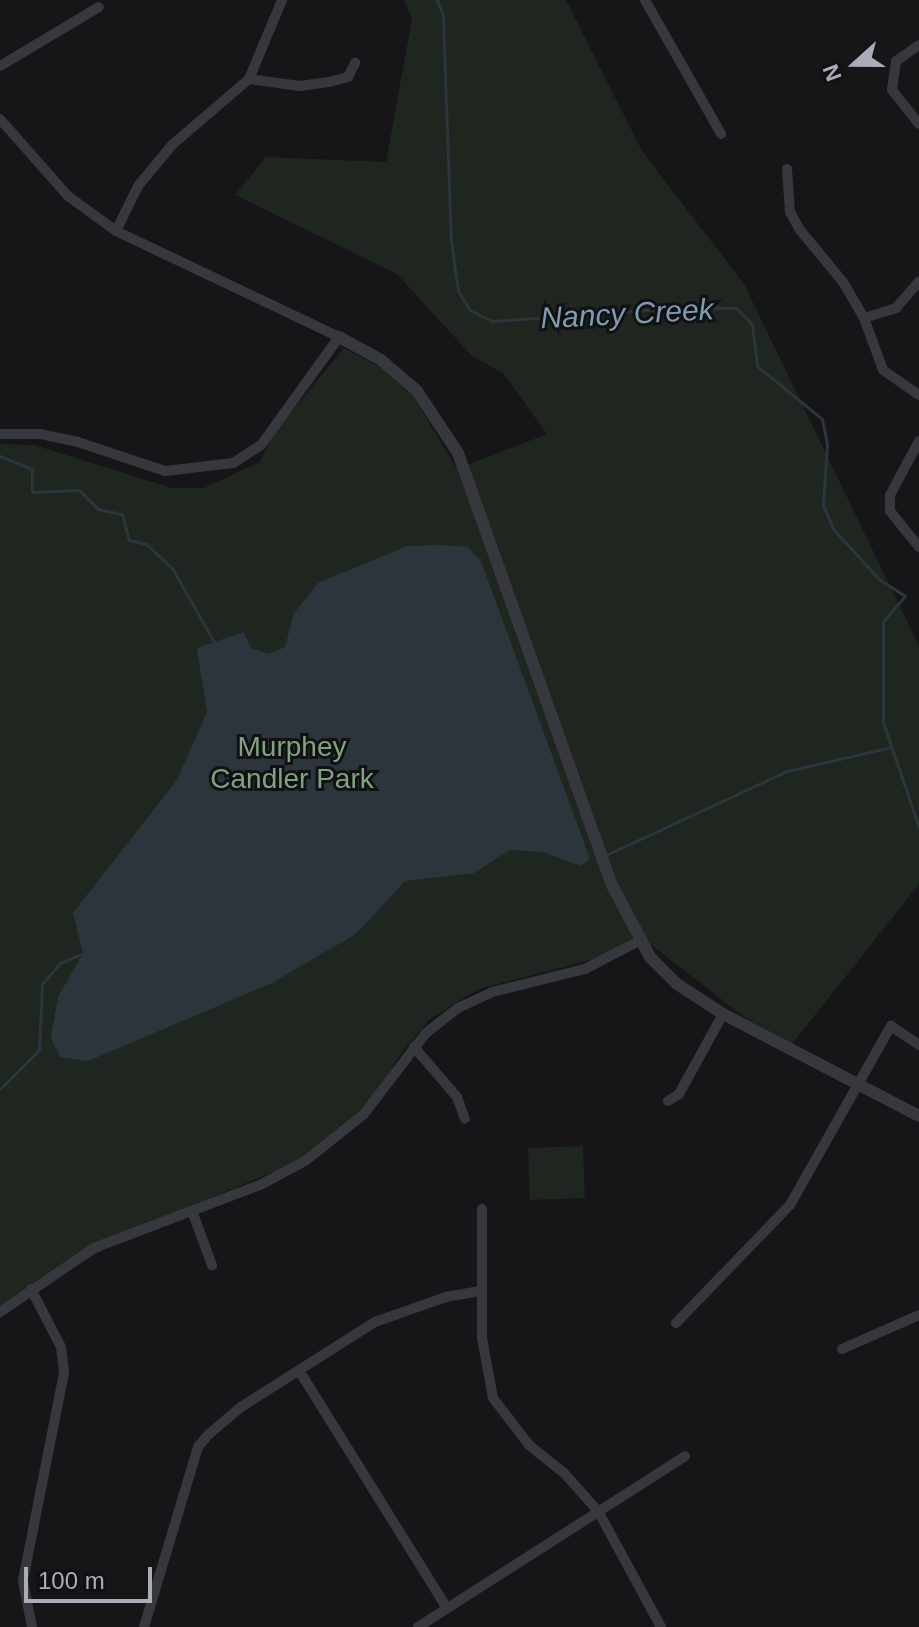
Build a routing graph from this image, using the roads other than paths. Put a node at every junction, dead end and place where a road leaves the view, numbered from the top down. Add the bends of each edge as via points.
1 (282, 0) edge
2 (645, 0) edge
3 (99, 7) dead end
4 (919, 45) edge
5 (355, 63) dead end
6 (0, 66) edge
7 (249, 79) junction
8 (0, 119) edge
9 (919, 124) edge
10 (721, 134) dead end
11 (787, 169) dead end
12 (116, 231) junction
13 (919, 282) edge
14 (864, 318) junction
15 (339, 337) junction
16 (919, 395) edge
17 (0, 434) edge
18 (919, 441) edge
19 (919, 547) edge
20 (639, 941) junction
21 (723, 1014) junction
22 (919, 1045) edge
23 (414, 1047) junction
24 (855, 1084) junction
25 (668, 1101) dead end
26 (919, 1116) edge
27 (465, 1119) dead end
28 (482, 1209) dead end
29 (192, 1211) junction
30 (212, 1265) dead end
31 (31, 1289) junction
32 (481, 1291) junction
33 (0, 1312) edge
34 (919, 1315) edge
35 (676, 1323) dead end
36 (842, 1349) dead end
37 (300, 1372) junction
38 (685, 1456) dead end
39 (598, 1511) junction
40 (447, 1608) junction
41 (32, 1627) edge
42 (144, 1627) edge
43 (418, 1627) edge
44 (661, 1627) edge

1 - 7 street
2 - 10 street
3 - 6 street
4 - 9 street via 896,61 892,90
5 - 7 street via 348,77 329,82 300,86
7 - 12 street via 172,145 138,186
8 - 12 street via 68,196
11 - 14 street via 790,212
12 - 15 street
13 - 14 street via 896,308
14 - 16 street via 883,370
15 - 17 street via 261,445 233,463 165,471 66,439
15 - 20 street via 409,383 458,453 606,868
18 - 19 street via 894,487 890,511
20 - 21 street via 677,984
20 - 23 street via 585,969 482,996 446,1015
21 - 24 street
21 - 25 street via 679,1094
22 - 24 street via 891,1026
23 - 27 street via 457,1097
23 - 29 street via 364,1114 330,1143 279,1176
24 - 26 street
24 - 35 street via 777,1223
28 - 32 street
29 - 30 street
29 - 31 street via 94,1248
31 - 33 street
31 - 41 street via 61,1347 64,1373 23,1581
32 - 37 street via 446,1297 375,1322
32 - 39 street via 485,1372 493,1398 529,1445
34 - 36 street
37 - 40 street
37 - 42 street via 241,1407 198,1447
38 - 39 street
39 - 40 street
39 - 44 street
40 - 43 street

